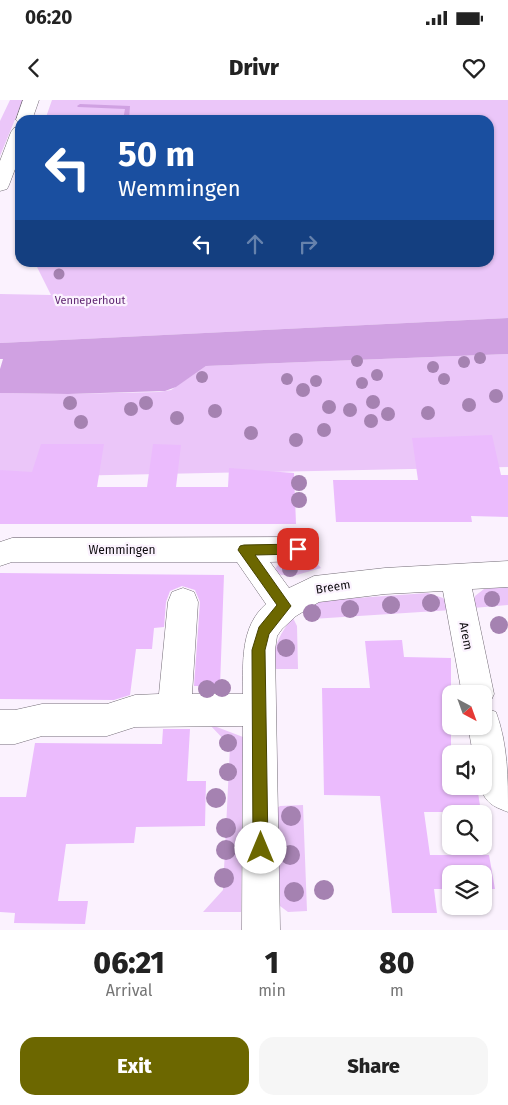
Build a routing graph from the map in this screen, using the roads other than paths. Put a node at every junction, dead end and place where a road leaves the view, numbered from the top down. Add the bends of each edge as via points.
1 (31, 100) edge
2 (26, 115) edge
3 (15, 145) edge
4 (0, 185) edge
5 (298, 549) dead end
6 (244, 550) junction
7 (0, 554) edge
8 (508, 574) edge
9 (455, 577) junction
10 (183, 602) dead end
11 (285, 606) junction
12 (476, 685) edge
13 (260, 710) junction
14 (174, 712) junction
15 (0, 727) edge
16 (486, 735) edge
17 (508, 795) edge
18 (261, 930) edge

1 - 2 street
3 - 4 street
5 - 6 street, Wemmingen
6 - 7 street, Wemmingen via 12,550
6 - 11 street
8 - 9 street, Breem
9 - 11 street, Breem via 321,588 305,593
9 - 12 street, Arem
10 - 14 street
11 - 13 street, Breem via 263,631 259,650
13 - 14 street
13 - 18 street, Breem
14 - 15 street via 135,711 107,720 42,720
16 - 17 street via 497,787

